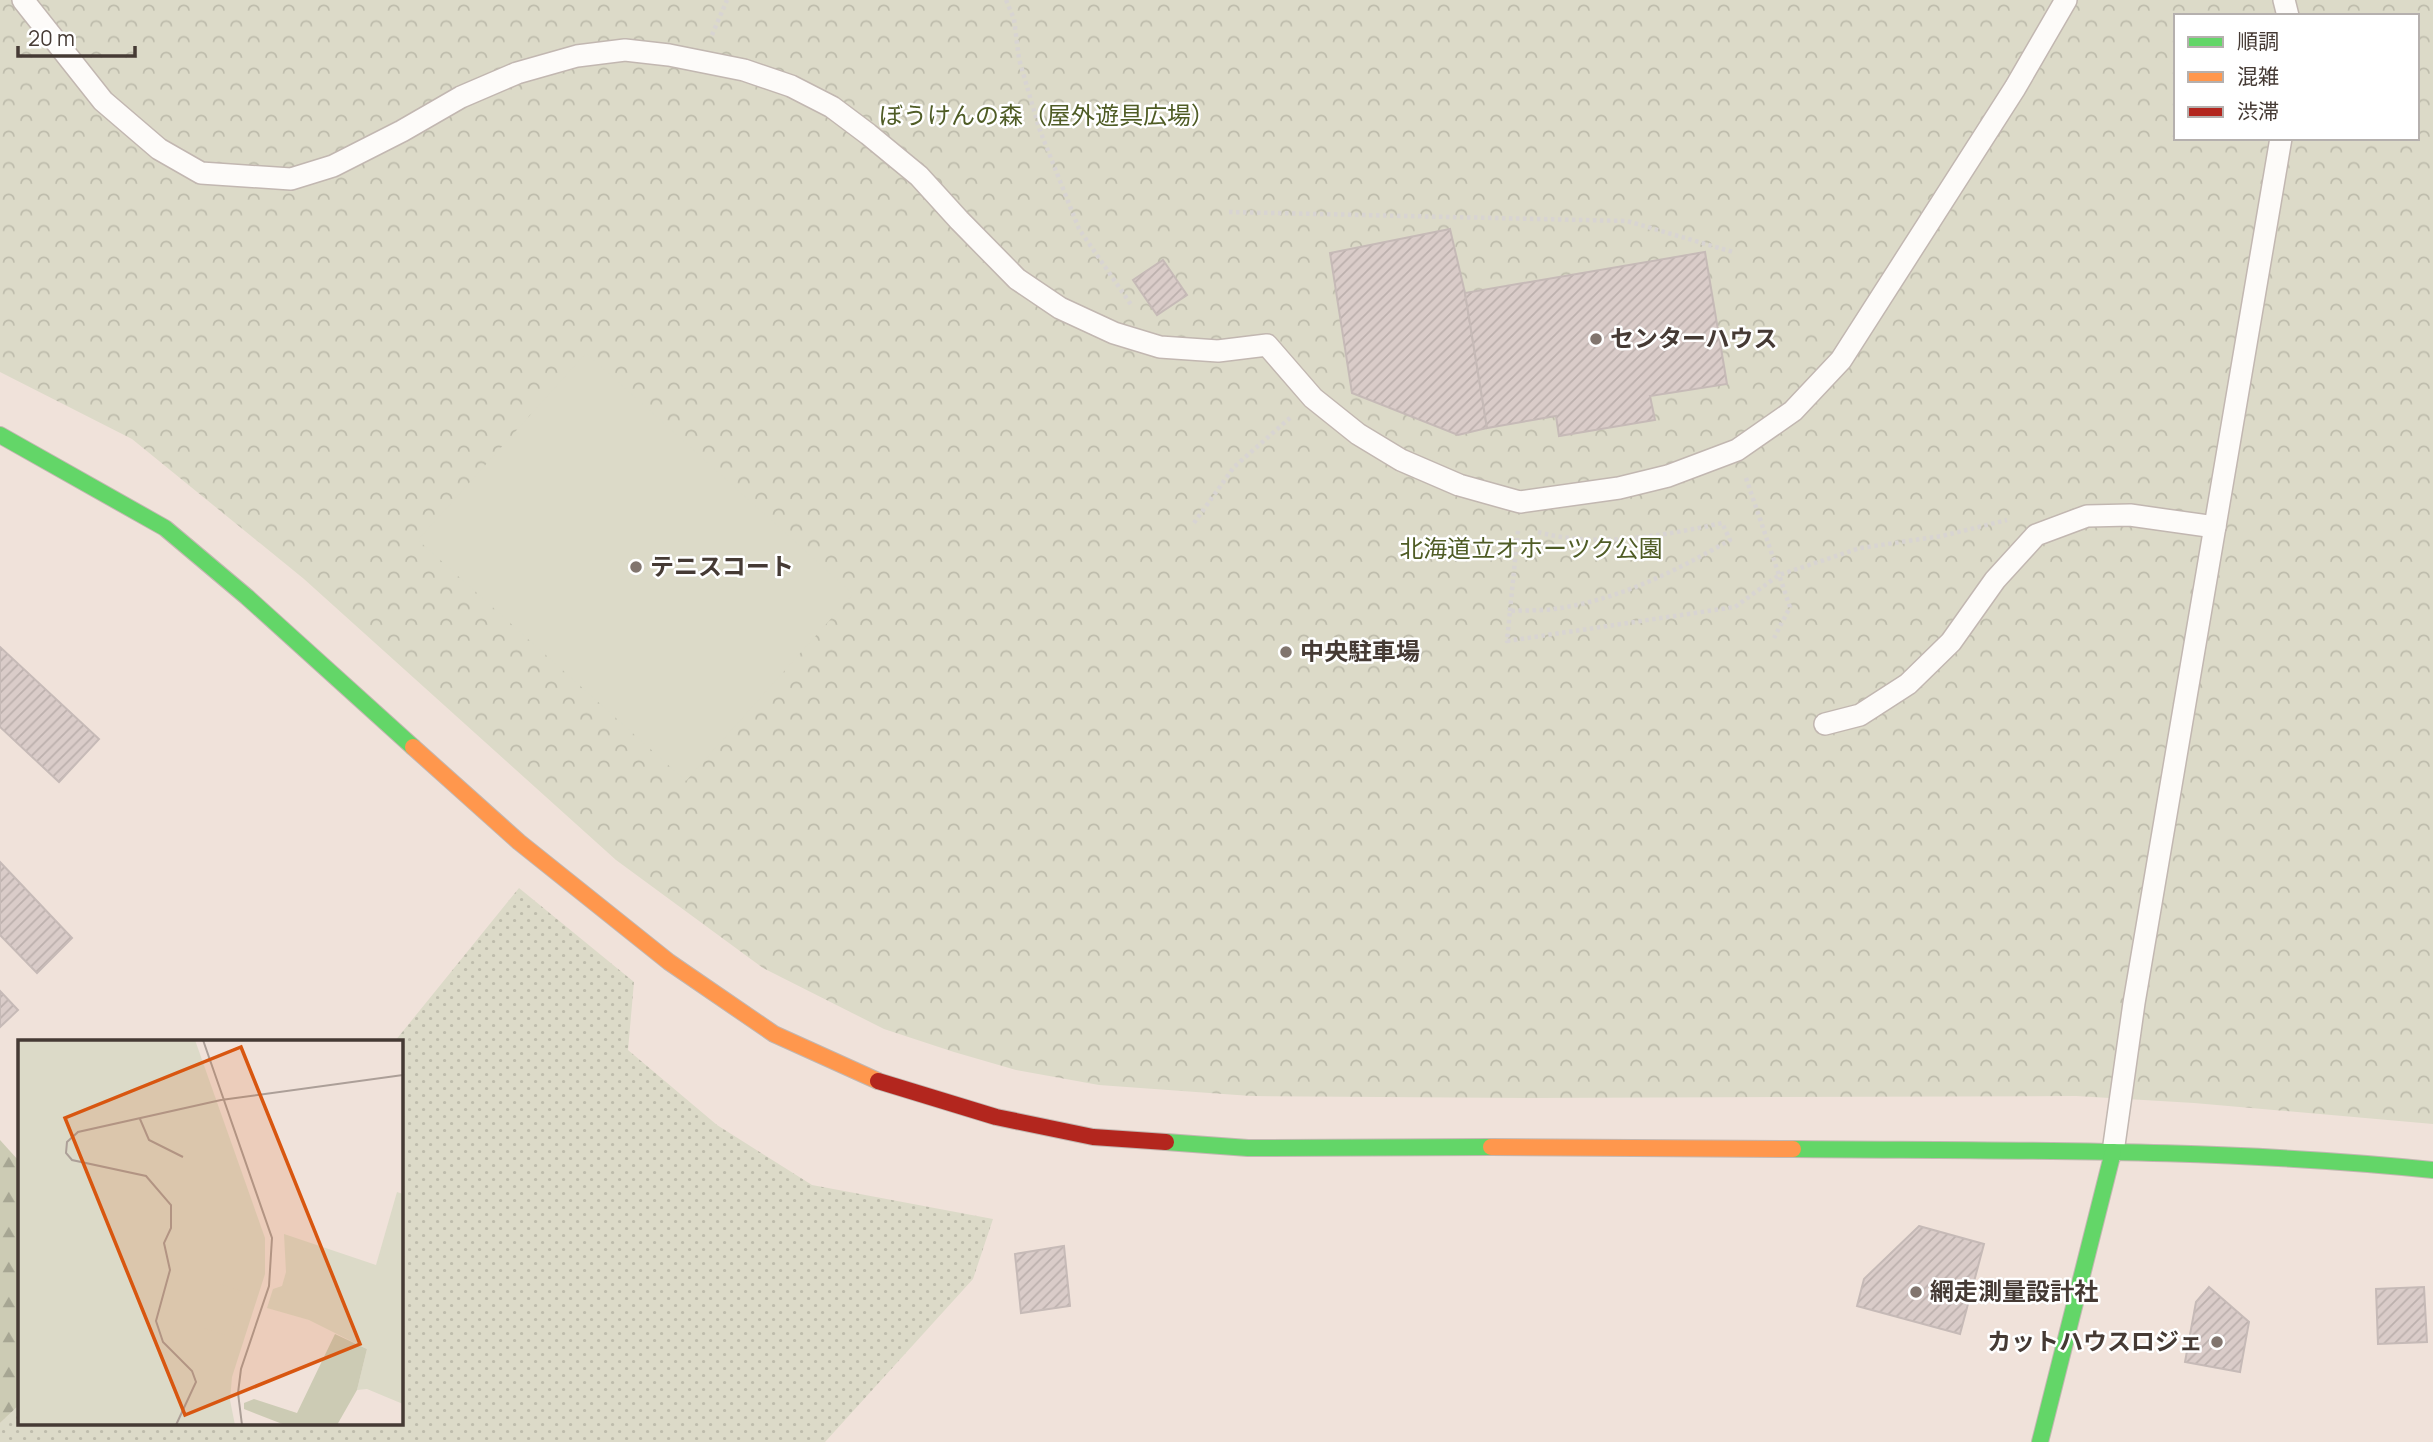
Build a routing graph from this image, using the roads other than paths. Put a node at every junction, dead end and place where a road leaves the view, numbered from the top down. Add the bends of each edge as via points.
1 (23, 0) edge
2 (2066, 0) edge
3 (2281, 140) edge
4 (0, 435) edge
5 (2215, 527) junction
6 (1825, 724) dead end
7 (2113, 1152) junction
8 (2433, 1170) edge
9 (2040, 1442) edge

1 - 2 lane via 103,101 159,149 201,173 291,179 333,166 461,97 517,73 577,56 625,50 744,70 832,107 868,134 919,176 1017,279 1060,308 1114,333 1160,347 1218,351 1267,345 1313,398 1358,435 1459,485 1520,502 1668,476 1737,450 1793,411 1841,360
3 - 5 lane
4 - 7 street via 165,528 519,842 669,962 774,1034 880,1082 996,1117 1093,1136 1248,1148
5 - 6 lane via 2130,515 2087,516 2036,535 1995,580 1951,642 1908,684 1860,715
5 - 7 lane
7 - 8 street via 2348,1161
7 - 9 street

